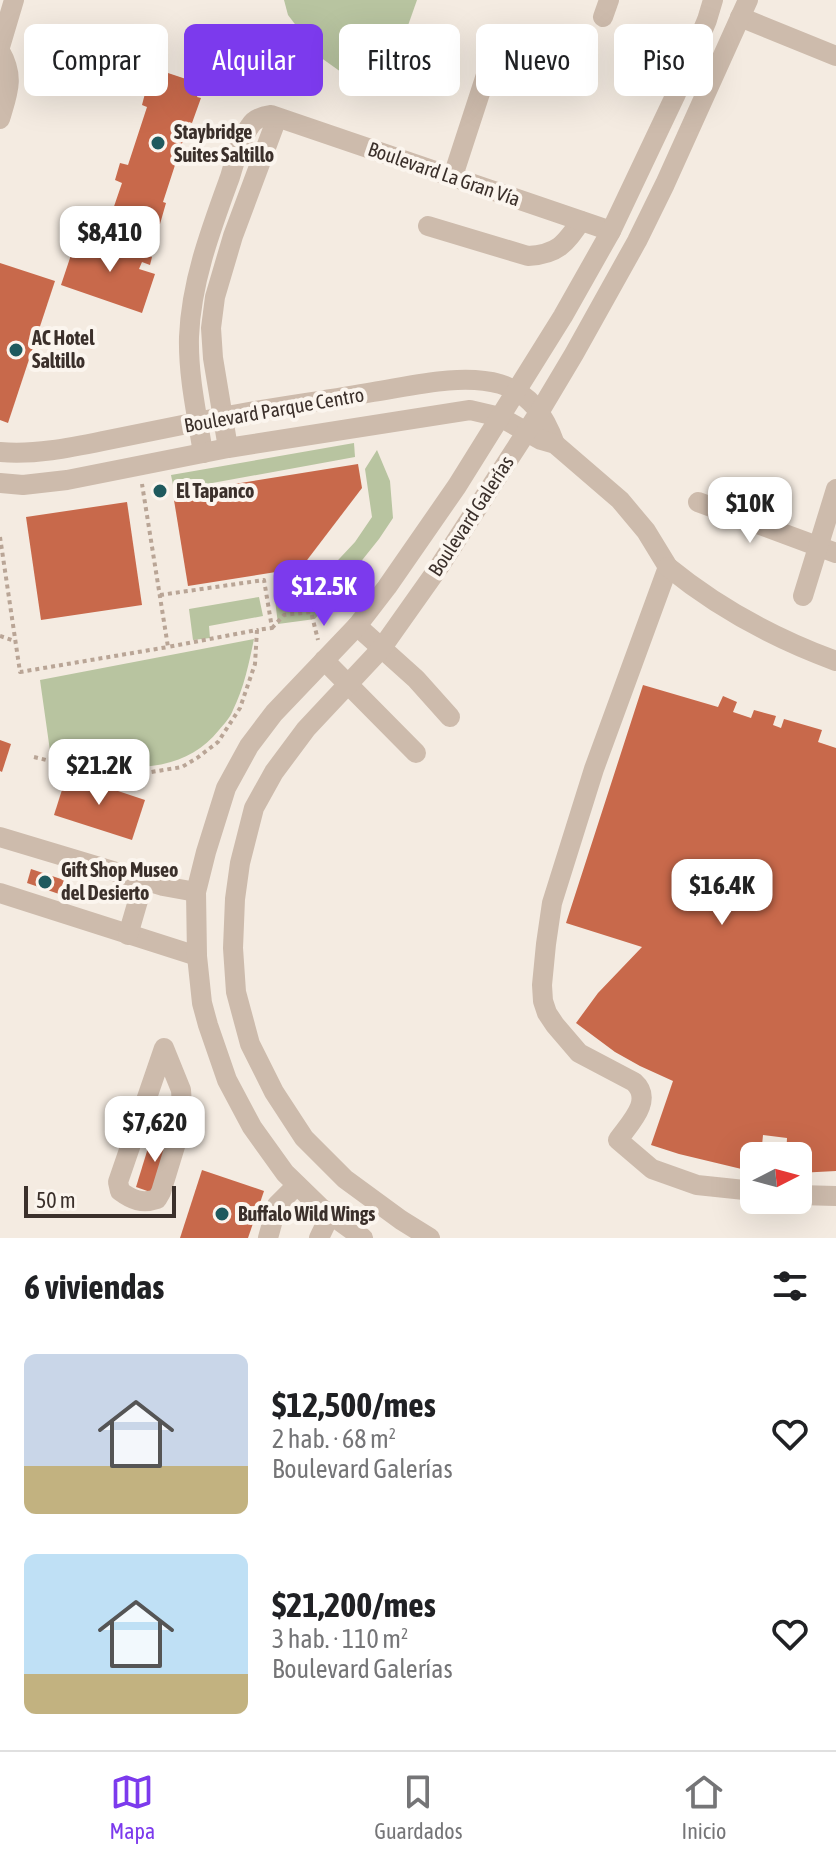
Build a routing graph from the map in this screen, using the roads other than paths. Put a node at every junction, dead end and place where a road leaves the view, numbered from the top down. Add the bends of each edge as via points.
1 (14, 0) edge
2 (713, 0) edge
3 (744, 8) edge
4 (0, 49) edge
5 (836, 56) edge
6 (479, 96) edge
7 (277, 118) junction
8 (0, 119) edge
9 (453, 176) junction
10 (581, 221) junction
11 (428, 226) dead end
12 (611, 231) junction
13 (516, 390) junction
14 (540, 411) junction
15 (221, 417) junction
16 (500, 417) junction
17 (198, 423) junction
18 (525, 433) junction
19 (555, 444) junction
20 (228, 448) junction
21 (1, 452) edge
22 (203, 453) junction
23 (3, 483) edge
24 (836, 489) edge
25 (698, 502) dead end
26 (827, 549) edge
27 (668, 567) junction
28 (803, 596) dead end
29 (357, 626) junction
30 (381, 649) junction
31 (324, 660) junction
32 (836, 661) edge
33 (349, 684) junction
34 (274, 713) junction
35 (450, 717) dead end
36 (306, 729) junction
37 (416, 753) dead end
38 (0, 837) edge
39 (144, 880) junction
40 (196, 892) junction
41 (0, 893) edge
42 (128, 935) junction
43 (197, 956) junction
44 (238, 1001) junction
45 (202, 1003) junction
46 (208, 1025) junction
47 (164, 1048) joint
48 (297, 1185) junction
49 (740, 1190) edge
50 (812, 1195) edge
51 (836, 1196) edge
52 (330, 1215) junction
53 (268, 1238) edge
54 (319, 1238) edge
55 (363, 1238) edge
56 (430, 1238) edge

1 - 4 street
2 - 12 street, Boulevard Galerías via 675,96
3 - 5 street
3 - 14 street, Boulevard Galerías via 637,241
4 - 8 street via 10,78
6 - 9 street
7 - 9 street, Boulevard La Gran Vía
7 - 15 street via 215,297 211,328
7 - 17 street via 265,115 251,124 205,247 189,336
9 - 10 street, Boulevard La Gran Vía
10 - 11 street via 559,248 528,256
10 - 12 street, Boulevard La Gran Vía
12 - 13 street, Boulevard Galerías
13 - 14 street, Boulevard Parque Centro
13 - 15 street, Boulevard Parque Centro via 484,381 413,385
13 - 16 street, Boulevard Galerías
14 - 18 street, Boulevard Galerías
14 - 19 street
15 - 17 street, Boulevard Parque Centro
15 - 20 street
16 - 18 street, Boulevard Parque Centro
16 - 20 street, Boulevard Parque Centro via 470,410
16 - 29 street, Boulevard Galerías
17 - 21 street, Boulevard Parque Centro via 72,447
17 - 22 street
18 - 19 street, Boulevard Parque Centro
18 - 30 street, Boulevard Galerías
19 - 27 street via 620,500
20 - 22 street, Boulevard Parque Centro
21 - 23 street
22 - 23 street, Boulevard Parque Centro via 67,480
24 - 26 street
25 - 26 street
26 - 28 street
27 - 32 street via 738,615
27 - 49 street via 594,769 552,903 543,1001 579,1053 640,1087 642,1103 618,1140 652,1169 697,1185
29 - 30 street
29 - 31 street, Boulevard Galerías
30 - 33 street, Boulevard Galerías
30 - 35 street
31 - 33 street
31 - 34 street, Boulevard Galerías
33 - 36 street, Boulevard Galerías
33 - 37 street
34 - 36 street via 294,712
34 - 40 street, Boulevard Galerías via 226,788
36 - 44 street, Boulevard Galerías via 254,808 243,849 233,948
38 - 39 street
39 - 40 street
39 - 42 street
40 - 43 street, Boulevard Galerías
41 - 42 street
42 - 43 street
43 - 45 street, Boulevard Galerías
44 - 45 street
44 - 46 street
44 - 56 street, Boulevard Galerías via 250,1044 304,1138 345,1179
45 - 46 street, Boulevard Galerías
46 - 48 street, Boulevard Galerías via 227,1080 252,1127
47 - 47 street via 118,1182 120,1191 138,1201 157,1199 161,1192 183,1120 181,1090
48 - 52 street, Boulevard Galerías
48 - 53 street via 277,1205
50 - 51 street
52 - 54 street
52 - 55 street, Boulevard Galerías

